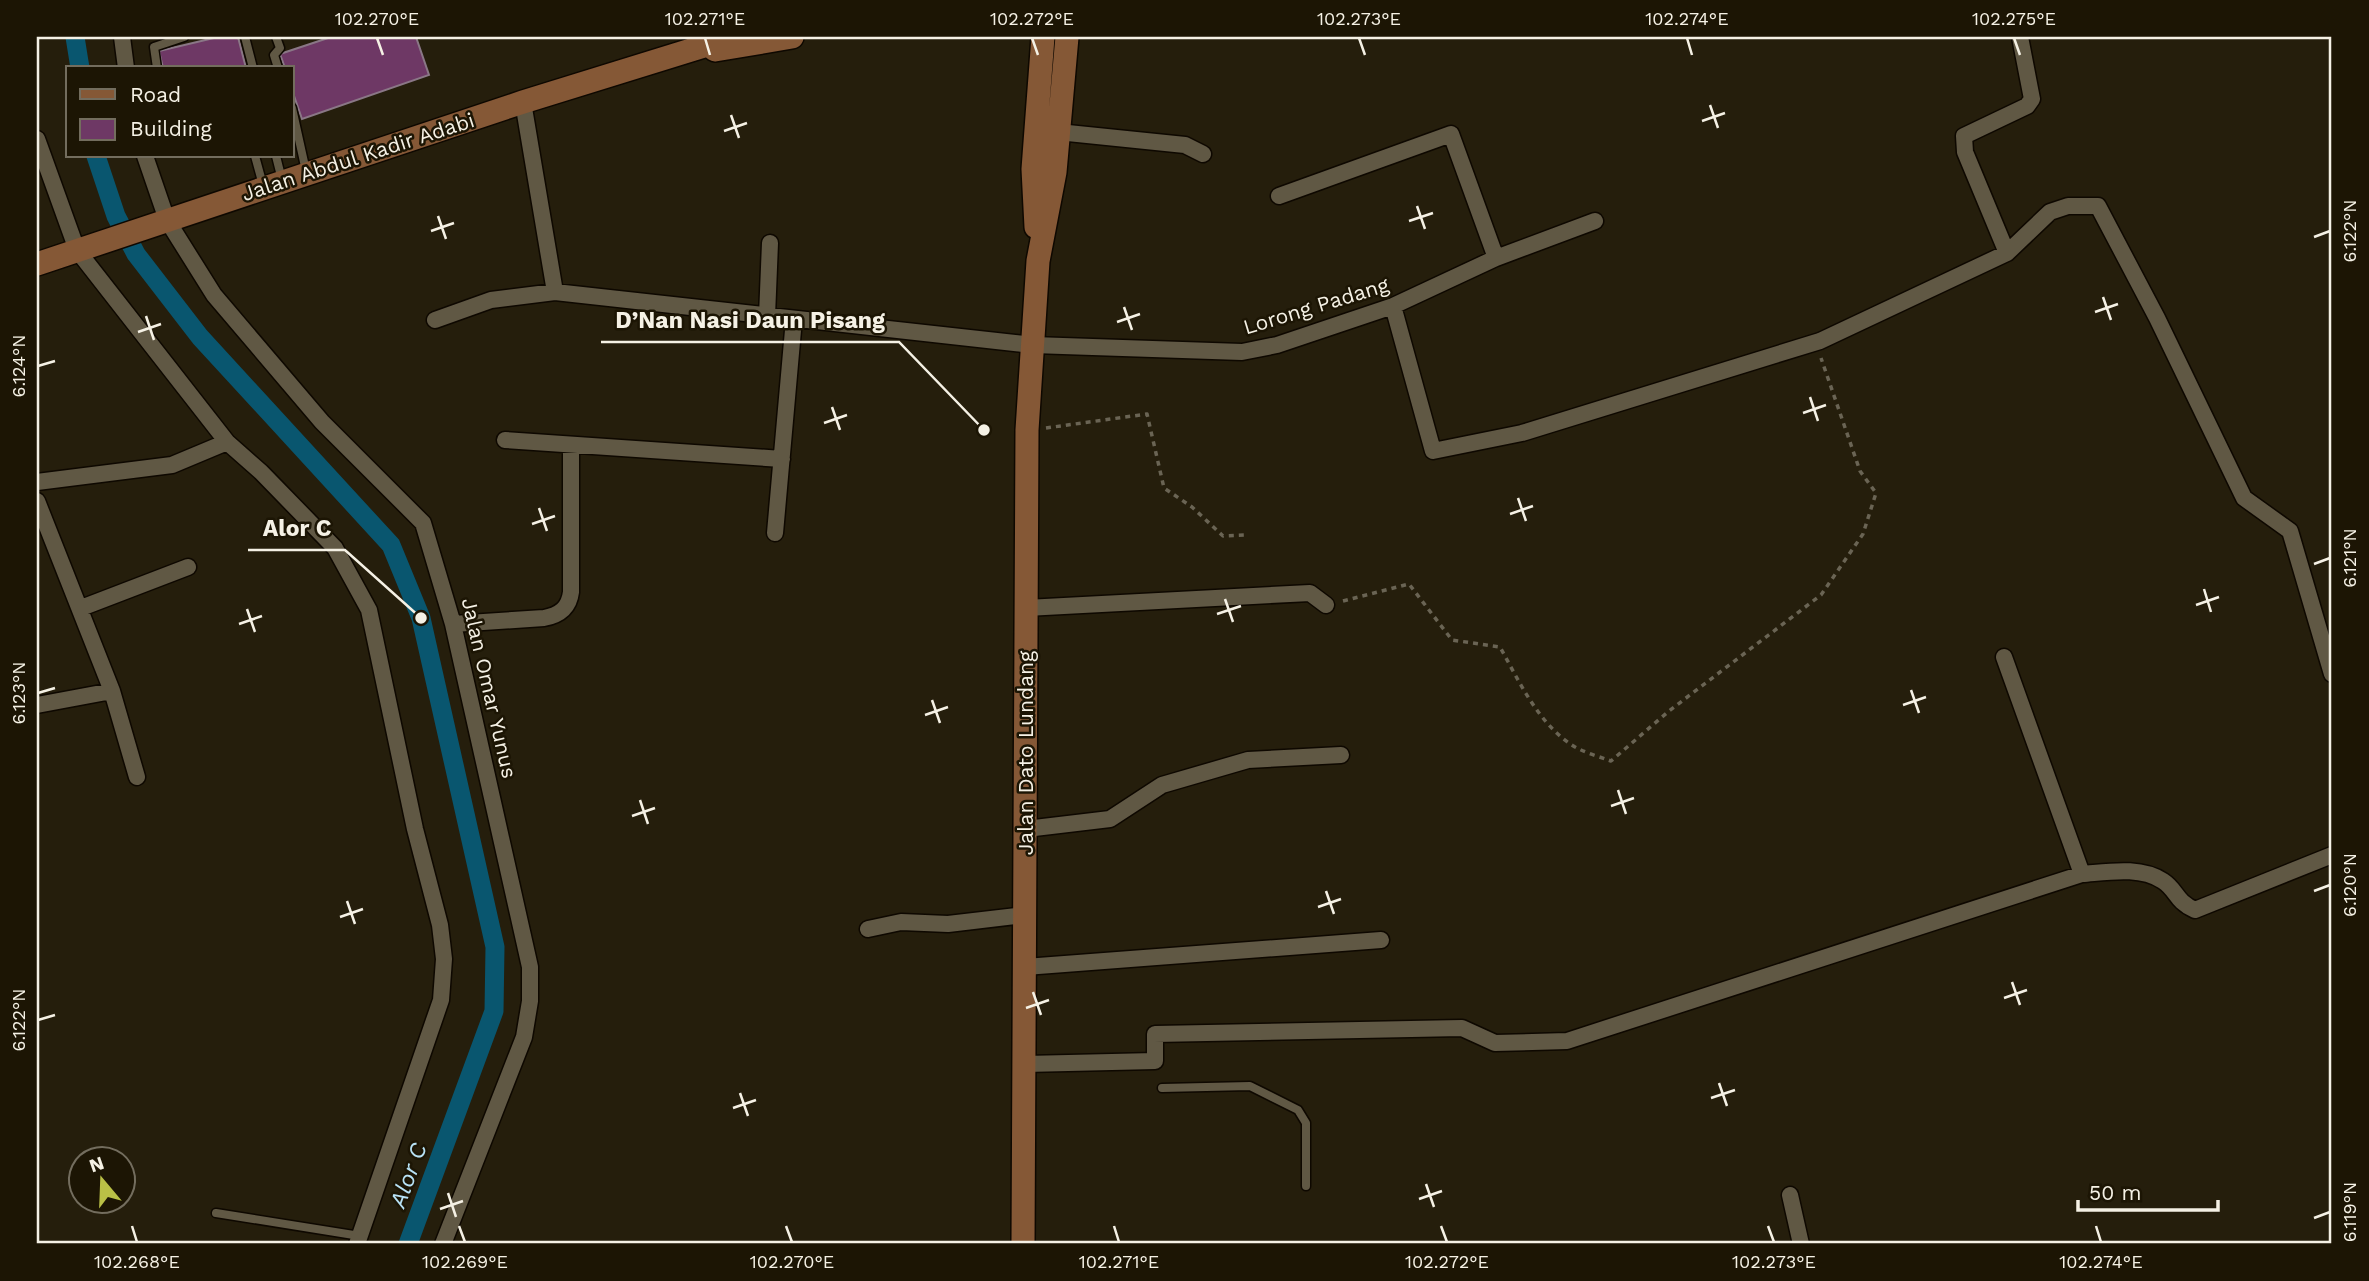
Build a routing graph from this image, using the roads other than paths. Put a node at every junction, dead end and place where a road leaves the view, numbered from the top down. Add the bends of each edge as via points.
1 (122, 37) edge
2 (184, 37) edge
3 (245, 37) edge
4 (276, 37) edge
5 (733, 37) edge
6 (792, 37) edge
7 (1028, 37) edge
8 (1043, 37) edge
9 (1067, 37) edge
10 (1075, 37) edge
11 (2020, 37) edge
12 (681, 55) junction
13 (126, 66) edge
14 (157, 66) edge
15 (252, 66) edge
16 (277, 66) edge
17 (1064, 69) junction
18 (1040, 79) junction
19 (523, 102) junction
20 (294, 117) edge
21 (1058, 132) junction
22 (37, 139) edge
23 (1203, 154) dead end
24 (145, 158) edge
25 (256, 158) edge
26 (276, 158) edge
27 (307, 174) junction
28 (273, 185) junction
29 (1279, 195) dead end
30 (1595, 221) dead end
31 (157, 223) junction
32 (770, 243) dead end
33 (77, 250) junction
34 (2007, 253) junction
35 (1496, 258) junction
36 (1038, 261) junction
37 (37, 264) edge
38 (555, 292) junction
39 (1393, 306) junction
40 (766, 316) junction
41 (794, 319) junction
42 (435, 320) dead end
43 (1033, 345) junction
44 (505, 440) dead end
45 (227, 442) junction
46 (571, 445) junction
47 (782, 459) junction
48 (37, 482) edge
49 (37, 502) edge
50 (775, 533) dead end
51 (188, 567) dead end
52 (1326, 605) road end
53 (80, 608) junction
54 (1026, 608) junction
55 (453, 624) junction
56 (2004, 657) dead end
57 (2332, 674) edge
58 (112, 691) junction
59 (37, 705) edge
60 (1341, 755) dead end
61 (137, 777) dead end
62 (1026, 829) junction
63 (2332, 855) edge
64 (2082, 874) junction
65 (1026, 915) junction
66 (868, 929) dead end
67 (1381, 940) dead end
68 (1025, 967) junction
69 (1025, 1064) junction
70 (1163, 1088) dead end
71 (1306, 1186) dead end
72 (1790, 1195) dead end
73 (216, 1213) dead end
74 (359, 1240) edge
75 (443, 1244) edge
76 (1023, 1244) edge
77 (1801, 1244) edge

1 - 13 street
2 - 14 lane via 154,47
3 - 15 lane
4 - 16 lane
5 - 12 main road, Jalan Abdul Kadir Adabi
6 - 12 main road, Jalan Abdul Kadir Adabi
7 - 18 main road
8 - 18 main road, Jalan Dato Lundang
9 - 17 main road, Jalan Dato Lundang
10 - 17 main road
11 - 34 street via 2032,99 2027,106 1964,136 1965,152
12 - 19 main road, Jalan Abdul Kadir Adabi
17 - 21 main road, Jalan Dato Lundang
18 - 36 main road, Jalan Dato Lundang via 1033,169
19 - 27 main road, Jalan Abdul Kadir Adabi
19 - 38 street
20 - 27 lane
21 - 23 street via 1185,145
21 - 36 main road, Jalan Dato Lundang
22 - 33 street
24 - 31 street, Jalan Omar Yunus
25 - 28 lane
26 - 28 lane
27 - 28 main road, Jalan Abdul Kadir Adabi
28 - 31 main road, Jalan Abdul Kadir Adabi
29 - 35 street via 1451,134
30 - 35 street, Lorong Padang
31 - 33 main road, Jalan Abdul Kadir Adabi
31 - 55 street, Jalan Omar Yunus via 322,422 424,523
32 - 40 street
33 - 37 main road, Jalan Abdul Kadir Adabi
33 - 45 street
34 - 39 street via 1816,343 1522,433 1433,451
34 - 57 street via 2050,212 2068,206 2098,206 2244,498 2290,531
35 - 39 street, Lorong Padang
36 - 43 main road, Jalan Dato Lundang
38 - 40 street, Lorong Padang
38 - 42 street, Lorong Padang via 491,300
39 - 43 street, Lorong Padang via 1277,345 1242,352
40 - 41 street, Lorong Padang
41 - 43 street, Lorong Padang
41 - 47 street
43 - 54 main road, Jalan Dato Lundang via 1027,430
44 - 46 street
45 - 48 street via 172,465
45 - 74 street via 335,548 369,610 440,925 444,959 441,999
46 - 47 street
46 - 55 street via 571,592 567,606 544,618
47 - 50 street
49 - 53 street
51 - 53 street
52 - 54 street via 1310,593
53 - 58 street
54 - 62 main road, Jalan Dato Lundang
55 - 75 street, Jalan Omar Yunus via 516,897 530,967 530,1001 524,1037
56 - 64 street
58 - 59 street
58 - 61 street
60 - 62 street via 1248,760 1162,785 1110,819
62 - 65 main road, Jalan Dato Lundang
63 - 64 street via 2195,910 2181,904 2165,882 2143,872
64 - 69 street via 1567,1041 1494,1043 1462,1028 1155,1034 1154,1060
65 - 66 street via 948,924 901,922
65 - 68 main road, Jalan Dato Lundang
67 - 68 street
68 - 69 main road, Jalan Dato Lundang
69 - 76 main road, Jalan Dato Lundang
70 - 71 lane via 1250,1086 1298,1110 1306,1123
72 - 77 street
73 - 74 lane

